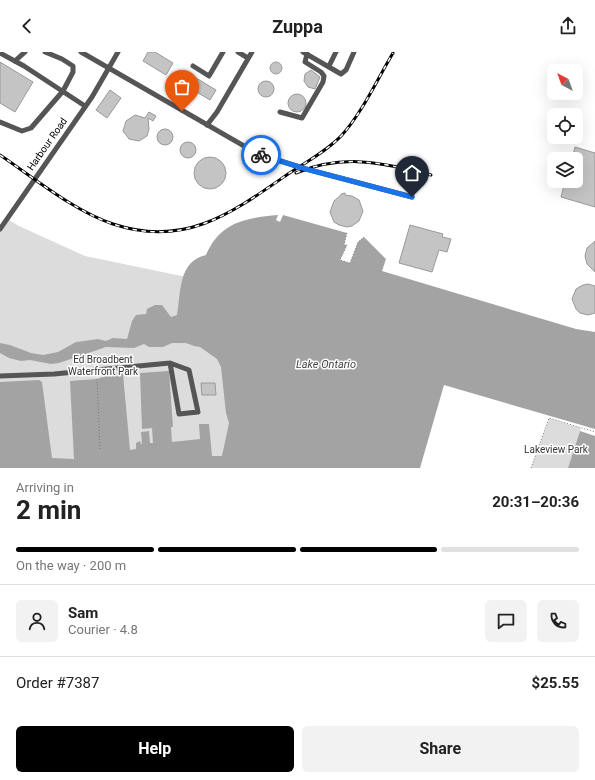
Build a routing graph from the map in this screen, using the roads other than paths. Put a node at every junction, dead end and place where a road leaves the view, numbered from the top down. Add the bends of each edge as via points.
1 (45, 52) edge
2 (81, 52) edge
3 (118, 52) edge
4 (223, 52) edge
5 (238, 52) edge
6 (252, 52) edge
7 (336, 52) edge
8 (354, 52) edge
9 (0, 53) edge
10 (23, 53) edge
11 (305, 53) edge
12 (248, 58) junction
13 (15, 61) junction
14 (193, 66) dead end
15 (329, 66) junction
16 (109, 68) junction
17 (63, 91) junction
18 (85, 106) junction
19 (280, 112) dead end
20 (0, 122) edge
21 (207, 125) junction
22 (412, 197) dead end
23 (0, 229) edge
24 (170, 363) junction
25 (0, 376) edge

1 - 17 street via 73,66 73,72
2 - 16 street
3 - 16 street, Harbour Road
4 - 14 street via 209,76
5 - 12 street
6 - 12 street
7 - 15 street
8 - 15 street via 344,73 341,74
9 - 13 street
10 - 13 street
11 - 15 street
11 - 19 street via 305,62 321,72 324,76 323,82 302,118
12 - 21 street
13 - 17 street
16 - 18 street, Harbour Road
16 - 21 street
17 - 18 street
17 - 20 street via 31,128 22,131
18 - 23 street, Harbour Road
21 - 22 street via 258,154
24 - 24 street via 179,414 198,412 189,370
24 - 25 street via 54,374

